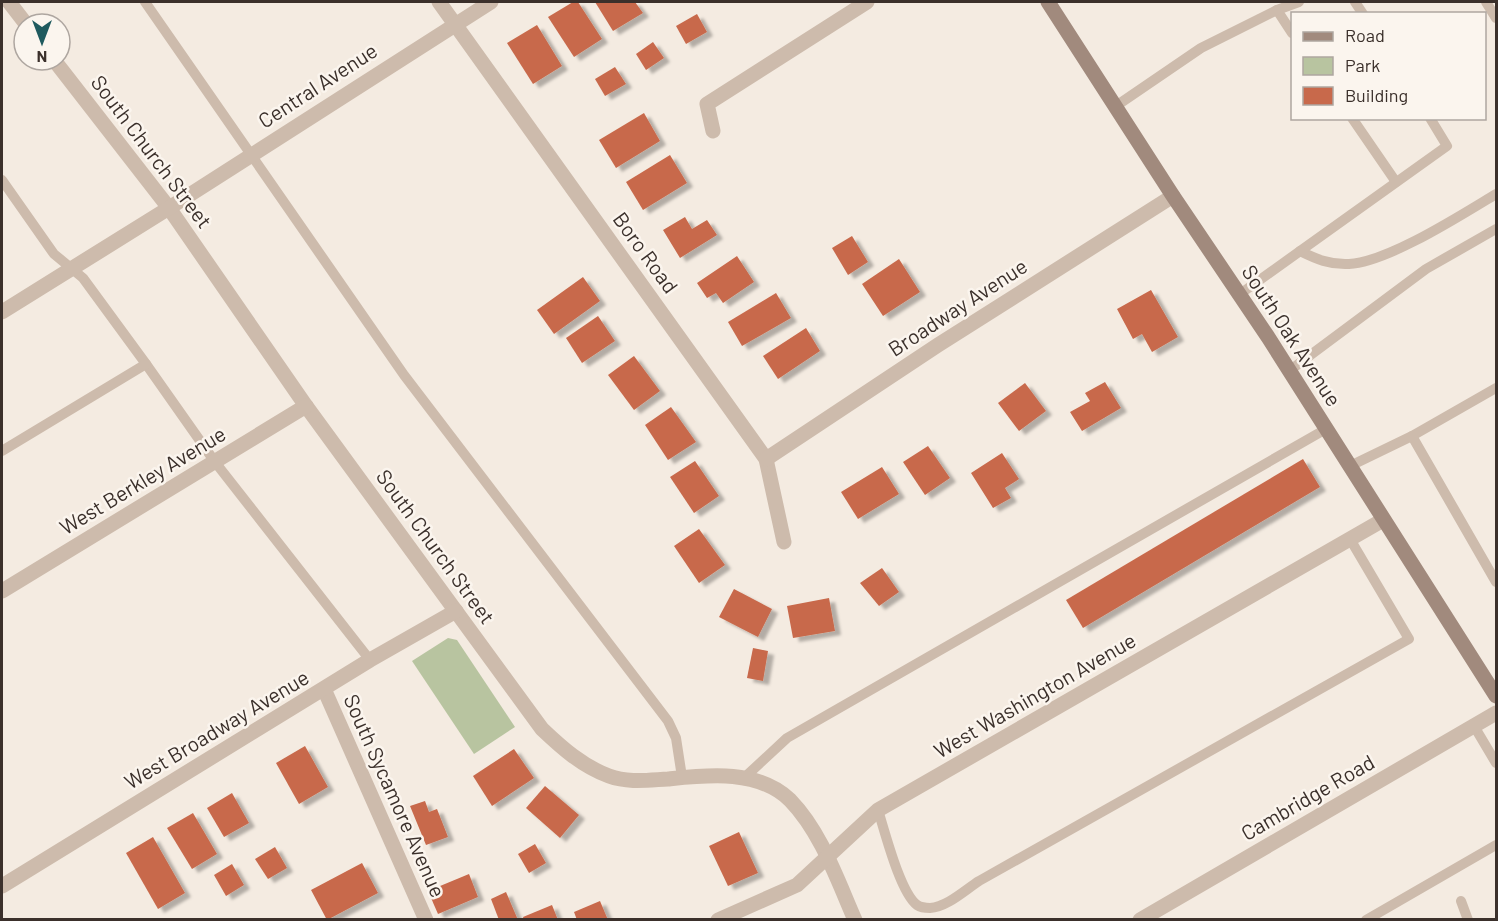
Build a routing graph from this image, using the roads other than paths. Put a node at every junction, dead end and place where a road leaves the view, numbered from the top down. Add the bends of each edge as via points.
1 (145, 2) edge
2 (439, 2) edge
3 (491, 2) edge
4 (867, 2) edge
5 (1048, 2) edge
6 (1299, 2) edge
7 (1486, 2) edge
8 (1277, 10) junction
9 (1497, 18) edge
10 (455, 24) junction
11 (1291, 30) edge
12 (63, 72) edge
13 (1116, 106) junction
14 (1353, 120) edge
15 (1431, 120) edge
16 (713, 131) dead end
17 (252, 154) junction
18 (2, 180) edge
19 (1395, 183) junction
20 (1497, 194) edge
21 (1173, 196) junction
22 (169, 208) junction
23 (1497, 229) edge
24 (1300, 251) junction
25 (72, 268) junction
26 (1240, 294) junction
27 (2, 312) edge
28 (146, 364) junction
29 (1289, 371) junction
30 (1497, 388) edge
31 (306, 406) junction
32 (1326, 429) junction
33 (1412, 436) junction
34 (2, 452) edge
35 (766, 459) junction
36 (215, 462) junction
37 (1350, 466) junction
38 (1383, 520) junction
39 (1350, 539) junction
40 (784, 542) dead end
41 (1497, 582) edge
42 (2, 591) edge
43 (456, 611) junction
44 (370, 660) junction
45 (324, 689) junction
46 (1497, 696) edge
47 (1497, 713) edge
48 (1474, 726) junction
49 (1497, 763) edge
50 (682, 777) junction
51 (744, 777) junction
52 (878, 810) junction
53 (1497, 845) edge
54 (826, 856) junction
55 (2, 886) edge
56 (1461, 901) dead end
57 (426, 920) edge
58 (718, 920) edge
59 (855, 920) edge
60 (1140, 920) edge
61 (1366, 920) edge
62 (1468, 920) edge

1 - 17 lane
2 - 10 street, Boro Road
3 - 10 street, Central Avenue
4 - 16 street via 707,104
5 - 13 main road, South Oak Avenue
6 - 8 lane
7 - 9 lane
8 - 11 lane
8 - 13 lane via 1201,48
10 - 17 street, Central Avenue
10 - 35 street, Boro Road
12 - 22 street, South Church Street
13 - 21 main road, South Oak Avenue
14 - 19 lane
15 - 19 lane via 1447,146
17 - 22 street, Central Avenue
17 - 50 lane via 404,375 668,721 676,738
18 - 25 lane via 54,254
19 - 24 lane
20 - 24 lane via 1387,254 1363,262 1331,263
21 - 26 main road, South Oak Avenue
21 - 35 street, Broadway Avenue
22 - 25 street, Central Avenue
22 - 31 street, South Church Street
23 - 29 lane via 1426,269
24 - 26 lane
25 - 27 street, Central Avenue
25 - 28 lane
26 - 29 main road, South Oak Avenue
28 - 34 lane
28 - 36 lane
29 - 32 main road, South Oak Avenue
30 - 33 lane
31 - 36 street, West Berkley Avenue
31 - 43 street, South Church Street
32 - 37 main road, South Oak Avenue
32 - 51 lane via 787,738
33 - 37 lane
33 - 41 lane
35 - 40 street, Boro Road
36 - 42 street, West Berkley Avenue
36 - 44 lane
37 - 38 main road, South Oak Avenue
38 - 39 street, West Washington Avenue
38 - 46 main road, South Oak Avenue
39 - 52 street, West Washington Avenue
39 - 52 lane via 1409,639 937,907 918,905 910,897
43 - 44 street, West Broadway Avenue
43 - 50 street, South Church Street via 542,729 563,749 610,776 634,781
44 - 45 street, West Broadway Avenue
45 - 55 street, West Broadway Avenue
45 - 57 street, South Sycamore Avenue
47 - 48 street, Cambridge Road
48 - 49 lane
48 - 60 street, Cambridge Road
50 - 51 street, South Church Street
51 - 54 street, South Church Street via 789,800 811,826
52 - 54 street, West Washington Avenue
53 - 61 lane
54 - 58 street, West Washington Avenue via 797,885
54 - 59 street, South Church Street
56 - 62 lane

